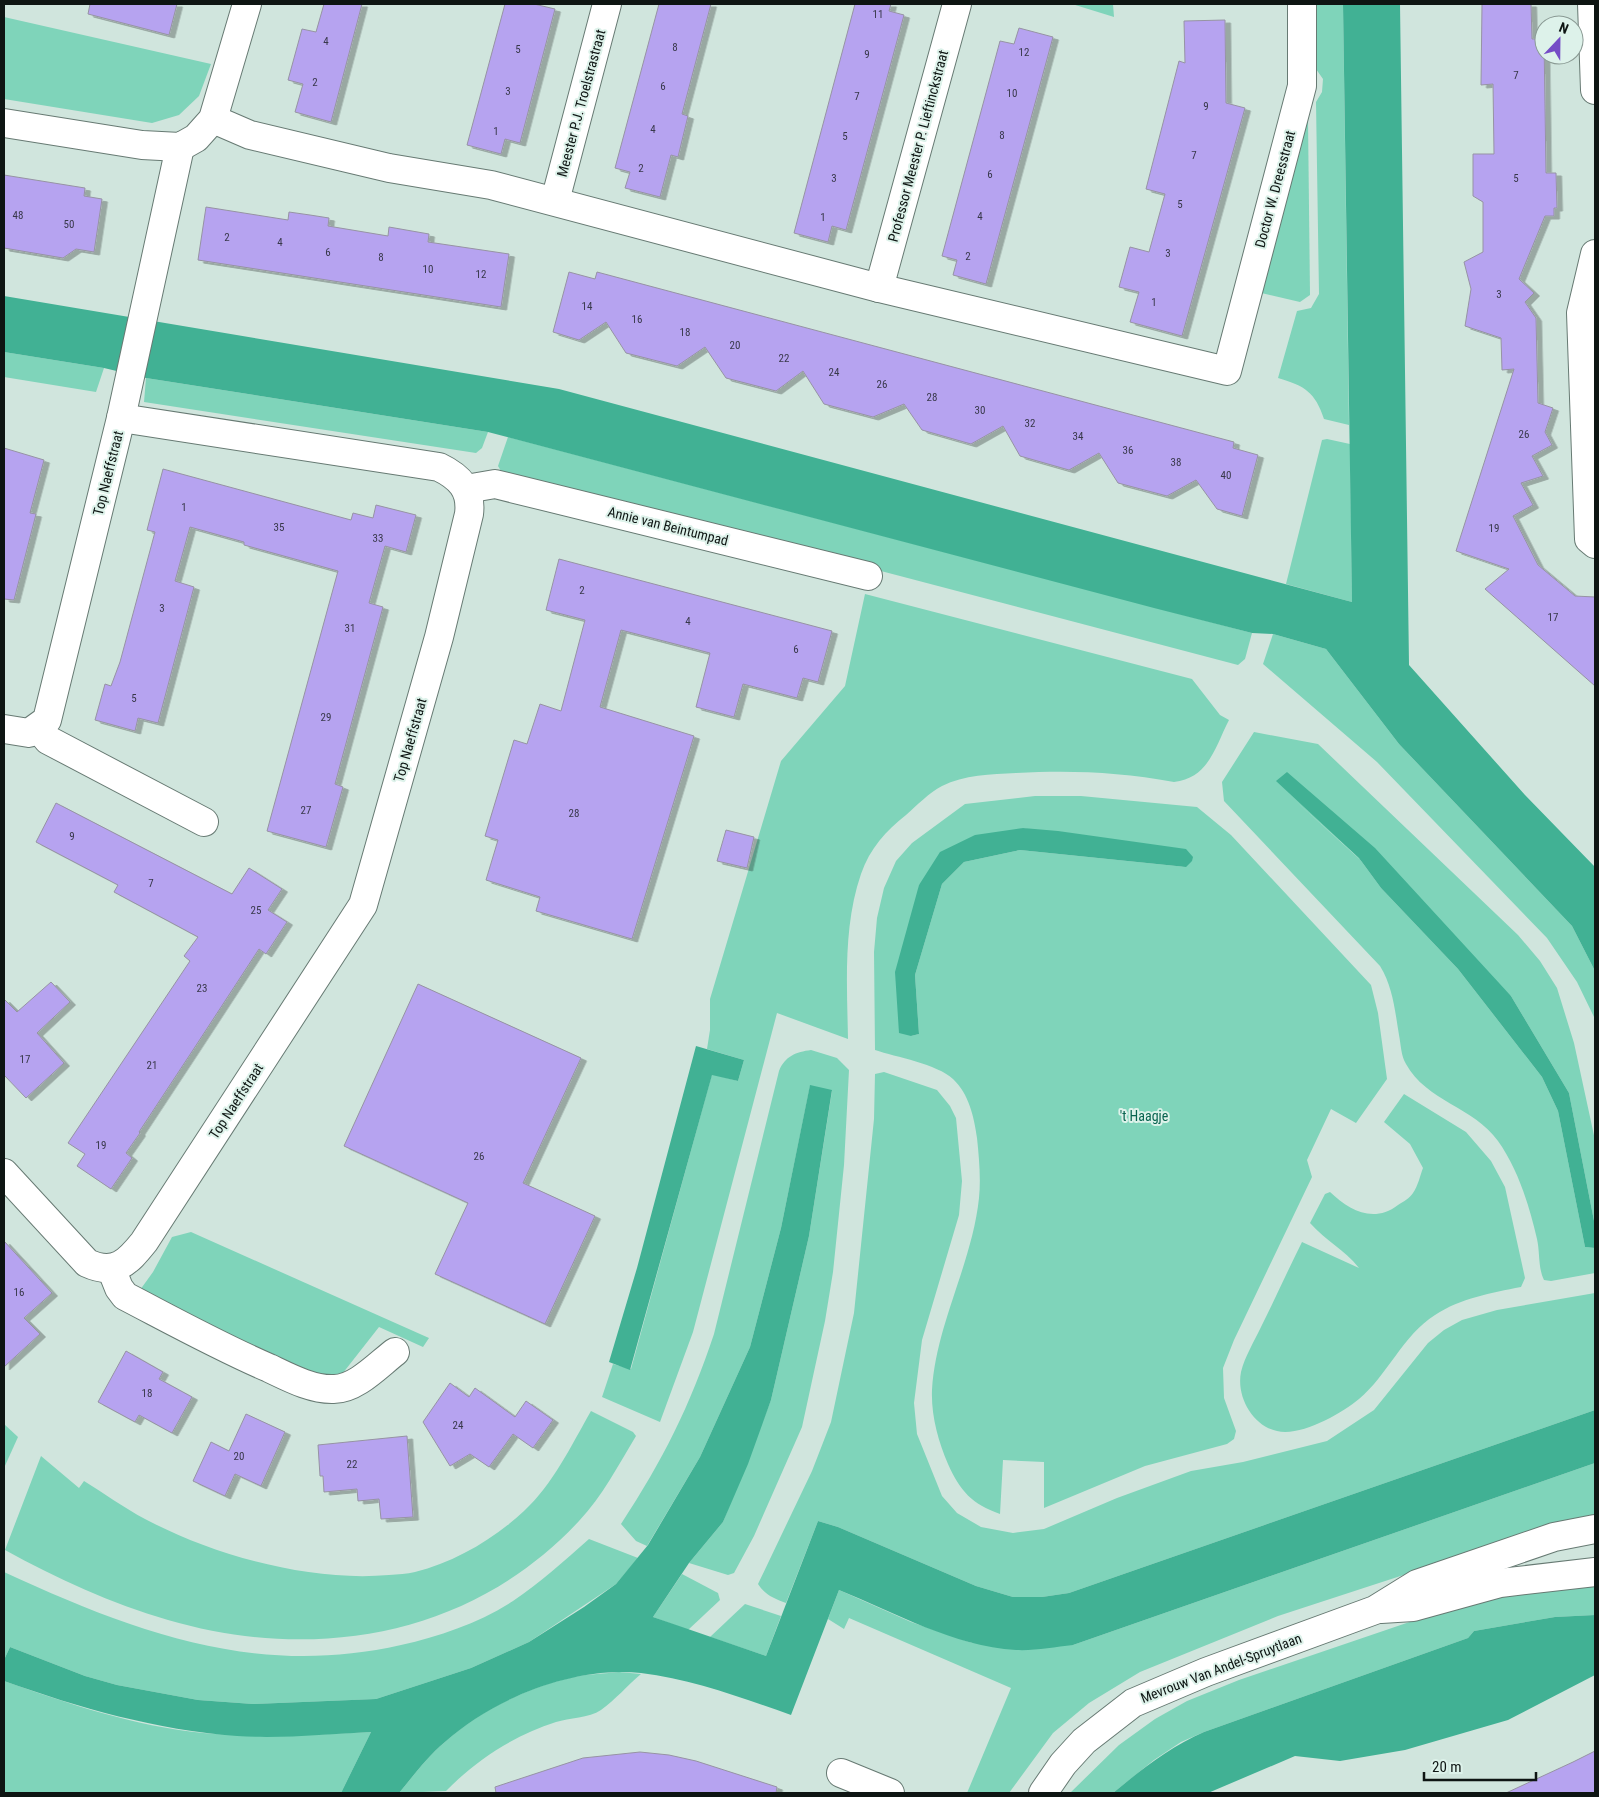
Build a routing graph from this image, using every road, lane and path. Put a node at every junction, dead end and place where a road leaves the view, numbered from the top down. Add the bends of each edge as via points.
1 (247, 4) edge
2 (607, 4) edge
3 (957, 4) edge
4 (1302, 4) edge
5 (1592, 4) edge
6 (1595, 90) edge
7 (4, 123) edge
8 (196, 135) junction
9 (554, 202) junction
10 (1595, 254) edge
11 (879, 288) junction
12 (121, 418) junction
13 (466, 489) junction
14 (1591, 504) edge
15 (1595, 544) edge
16 (868, 576) dead end
17 (38, 728) junction
18 (4, 729) edge
19 (204, 822) dead end
20 (4, 1173) edge
21 (111, 1268) junction
22 (395, 1352) dead end
23 (1595, 1529) edge
24 (1595, 1572) edge
25 (1375, 1610) junction
26 (841, 1773) dead end
27 (890, 1793) edge
28 (1042, 1793) edge

1 - 8 street, Top Naeffstraat
2 - 9 street, Meester P.J. Troelstrastraat
3 - 11 street, Professor Meester P. Lieftinckstraat
4 - 11 street, Doctor W. Dreesstraat via 1302,86 1227,371
5 - 6 street
7 - 8 street via 142,145
8 - 9 street via 250,135 389,168 492,185
8 - 12 street, Top Naeffstraat via 147,299
9 - 11 street
10 - 14 street via 1581,313
12 - 13 street, Top Naeffstraat via 439,467 454,475
12 - 17 street, Top Naeffstraat via 47,720
13 - 16 street, Annie van Beintumpad via 495,484
13 - 21 street, Top Naeffstraat via 471,500 469,514 444,618 363,905 144,1242 130,1259
14 - 15 street via 1589,539
17 - 18 street via 28,732
17 - 19 street via 48,740
20 - 21 street via 87,1263 98,1268
21 - 22 street via 125,1296 226,1349 317,1387 335,1389 355,1383
23 - 25 street, Mevrouw Van Andel-Spruytlaan via 1554,1537 1417,1584
24 - 25 street, Mevrouw Van Andel-Spruytlaan via 1500,1583 1413,1607
25 - 28 street, Mevrouw Van Andel-Spruytlaan via 1206,1672 1132,1703 1084,1741
26 - 27 street

